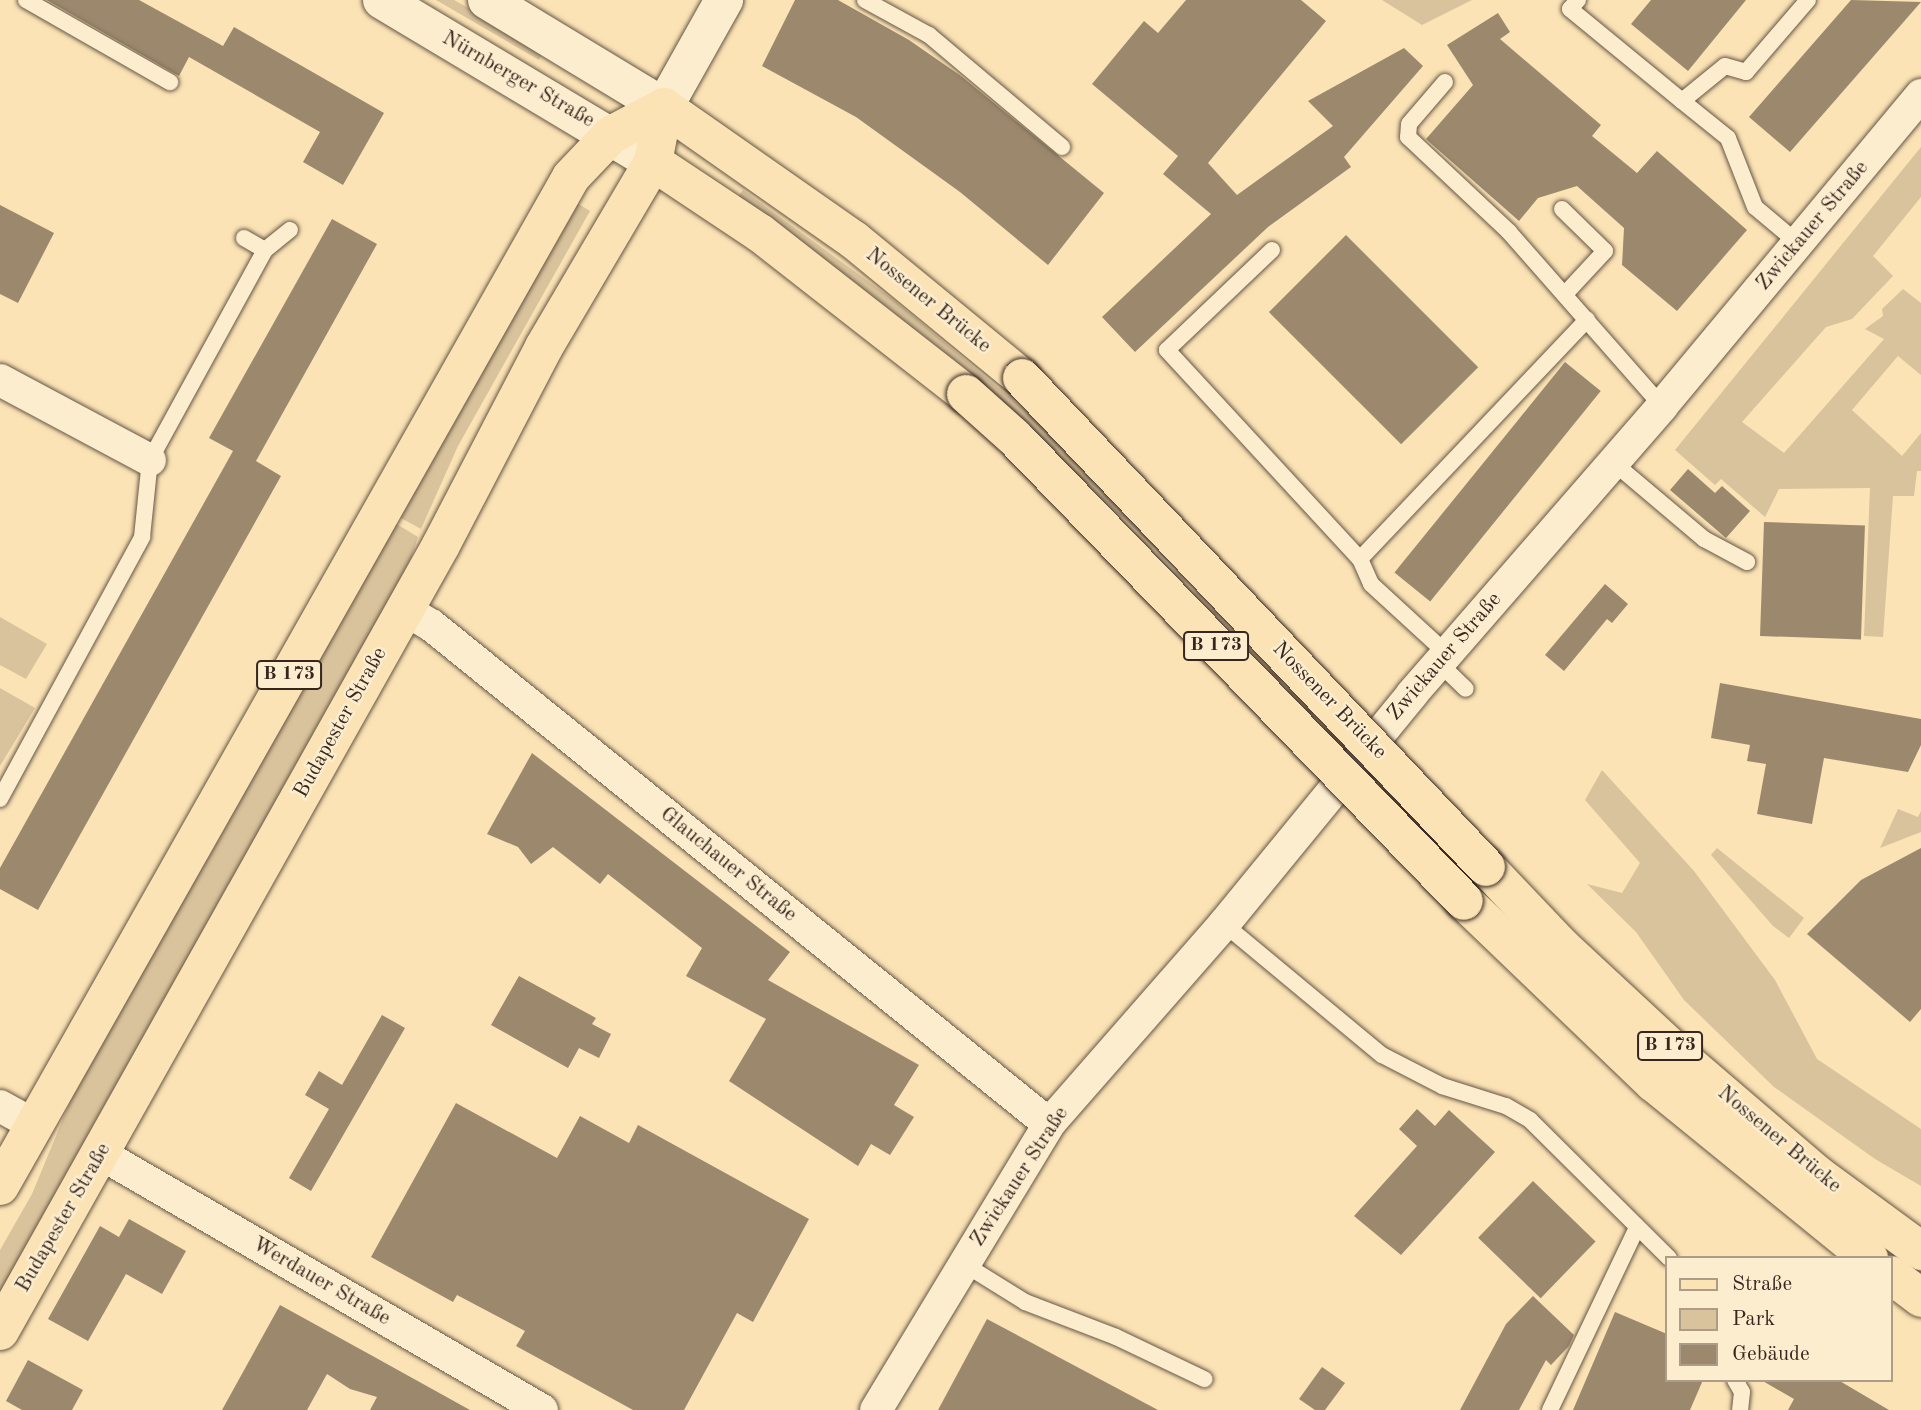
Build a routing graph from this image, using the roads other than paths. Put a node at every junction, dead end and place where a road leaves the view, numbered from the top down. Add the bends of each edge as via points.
1 (26, 0) edge
2 (382, 0) edge
3 (487, 0) edge
4 (724, 0) edge
5 (865, 0) edge
6 (1578, 0) edge
7 (1808, 0) edge
8 (170, 82) dead end
9 (1444, 82) dead end
10 (1921, 95) edge
11 (1682, 101) junction
12 (664, 107) junction
13 (611, 135) junction
14 (1062, 147) dead end
15 (653, 162) junction
16 (1562, 209) dead end
17 (290, 230) dead end
18 (244, 238) dead end
19 (1799, 244) junction
20 (265, 250) junction
21 (1272, 250) dead end
22 (1565, 294) junction
23 (1587, 320) junction
24 (2, 385) edge
25 (1662, 406) junction
26 (150, 460) junction
27 (1614, 463) junction
28 (1360, 559) junction
29 (1747, 562) dead end
30 (404, 609) junction
31 (1443, 658) junction
32 (1466, 689) dead end
33 (0, 799) edge
34 (1224, 924) junction
35 (0, 1107) edge
36 (1049, 1124) junction
37 (34, 1125) junction
38 (101, 1154) junction
39 (0, 1186) edge
40 (1637, 1228) junction
41 (1860, 1236) edge
42 (1921, 1251) edge
43 (1667, 1256) edge
44 (964, 1264) junction
45 (1893, 1277) edge
46 (1921, 1298) edge
47 (0, 1331) edge
48 (1204, 1379) dead end
49 (1736, 1382) edge
50 (542, 1410) edge
51 (876, 1410) edge
52 (1550, 1410) edge
53 (1740, 1410) edge

1 - 8 lane
2 - 13 main road, Nürnberger Straße
3 - 12 main road
4 - 12 main road
5 - 14 lane via 929,36
6 - 11 lane via 1570,9
7 - 11 lane via 1746,72 1725,66
9 - 22 lane via 1409,124 1408,136 1509,232
10 - 19 street, Zwickauer Straße
11 - 19 lane via 1728,138 1755,206
12 - 13 main road, B 173
12 - 15 main road, Budapester Straße
12 - 41 main road, Nossener Brücke / B 173, bridge via 854,240 1023,379 1560,945 1687,1063
13 - 15 main road, Nürnberger Straße
13 - 37 main road, B 173 via 571,177
15 - 30 main road, Budapester Straße via 544,347
15 - 41 main road, Nossener Brücke / B 173, bridge via 760,233 966,394 1014,437 1464,901 1654,1083
16 - 22 lane via 1605,251
17 - 20 lane
18 - 20 lane
19 - 25 street, Zwickauer Straße
20 - 26 lane
21 - 28 lane via 1167,350
22 - 23 lane
23 - 25 lane
23 - 28 lane
24 - 26 street
25 - 27 street, Zwickauer Straße
26 - 33 lane via 142,537
27 - 29 lane via 1704,539
27 - 31 street, Zwickauer Straße
28 - 31 lane via 1371,584
30 - 36 street, Glauchauer Straße via 431,625
30 - 38 main road, Budapester Straße
31 - 32 lane
31 - 34 street, Zwickauer Straße
34 - 36 street, Zwickauer Straße
34 - 40 lane via 1382,1055 1442,1086 1506,1106 1530,1120
35 - 37 street
36 - 44 street, Zwickauer Straße
37 - 39 main road, B 173
38 - 47 main road, Budapester Straße
38 - 50 street, Werdauer Straße
40 - 43 lane
40 - 52 lane
41 - 42 main road, Nossener Brücke / B 173
44 - 48 lane via 1025,1302 1116,1337
44 - 51 street, Zwickauer Straße
45 - 46 main road
49 - 53 lane via 1742,1392

